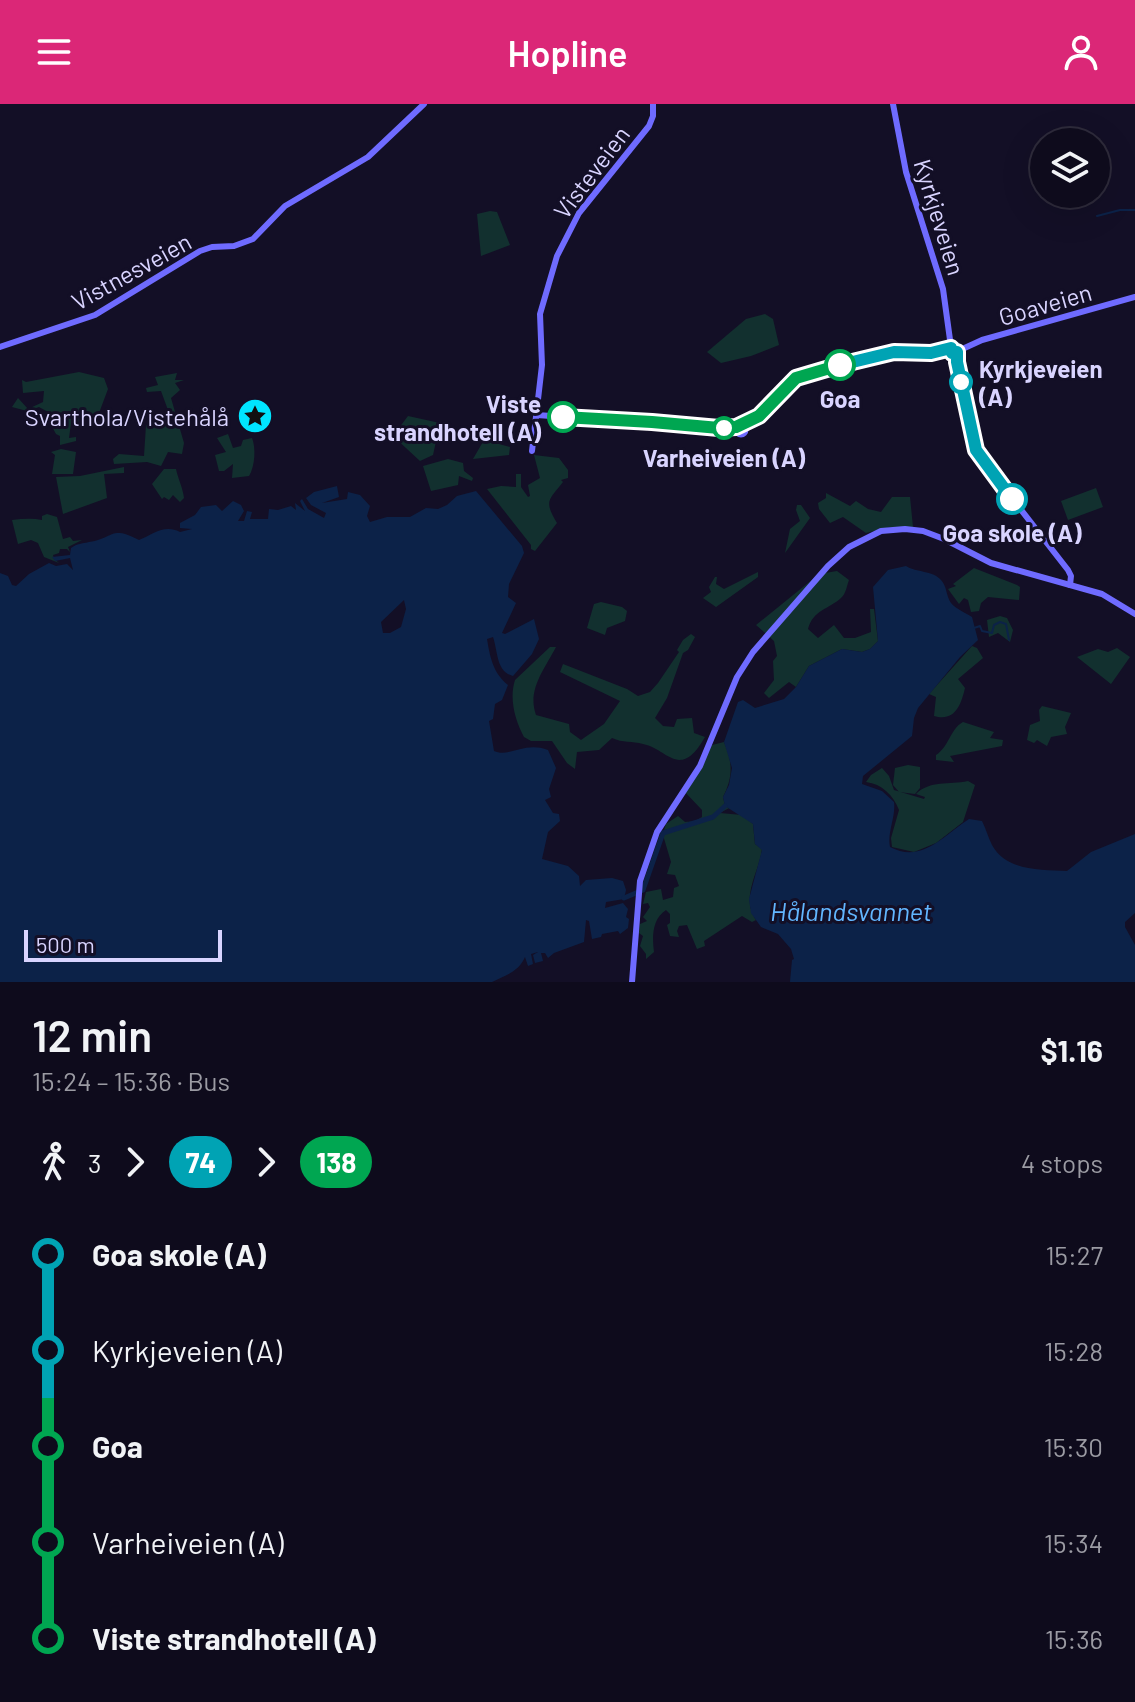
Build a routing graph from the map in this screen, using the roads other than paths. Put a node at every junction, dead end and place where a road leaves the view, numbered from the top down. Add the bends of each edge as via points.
1 (424, 104) edge
2 (653, 104) edge
3 (893, 104) edge
4 (1135, 297) edge
5 (0, 347) edge
6 (954, 349) junction
7 (537, 415) junction
8 (532, 451) dead end
9 (1070, 585) junction
10 (1135, 614) edge
11 (632, 982) edge

1 - 5 main road, Vistnesveien via 368,157 285,206 253,239 200,251 95,315
2 - 7 main road, Visteveien via 649,126 579,213 557,256 540,314 543,359
3 - 6 main road, Kyrkjeveien
4 - 6 main road, Goaveien
6 - 7 main road, Goaveien via 894,352 810,373 787,385 741,428
6 - 9 main road, Kyrkjeveien via 979,456 1068,570
7 - 8 main road, Visteveien
9 - 10 main road via 1109,597
9 - 11 main road via 991,563 915,530 869,535 844,551 749,658 700,766 661,824 640,881

